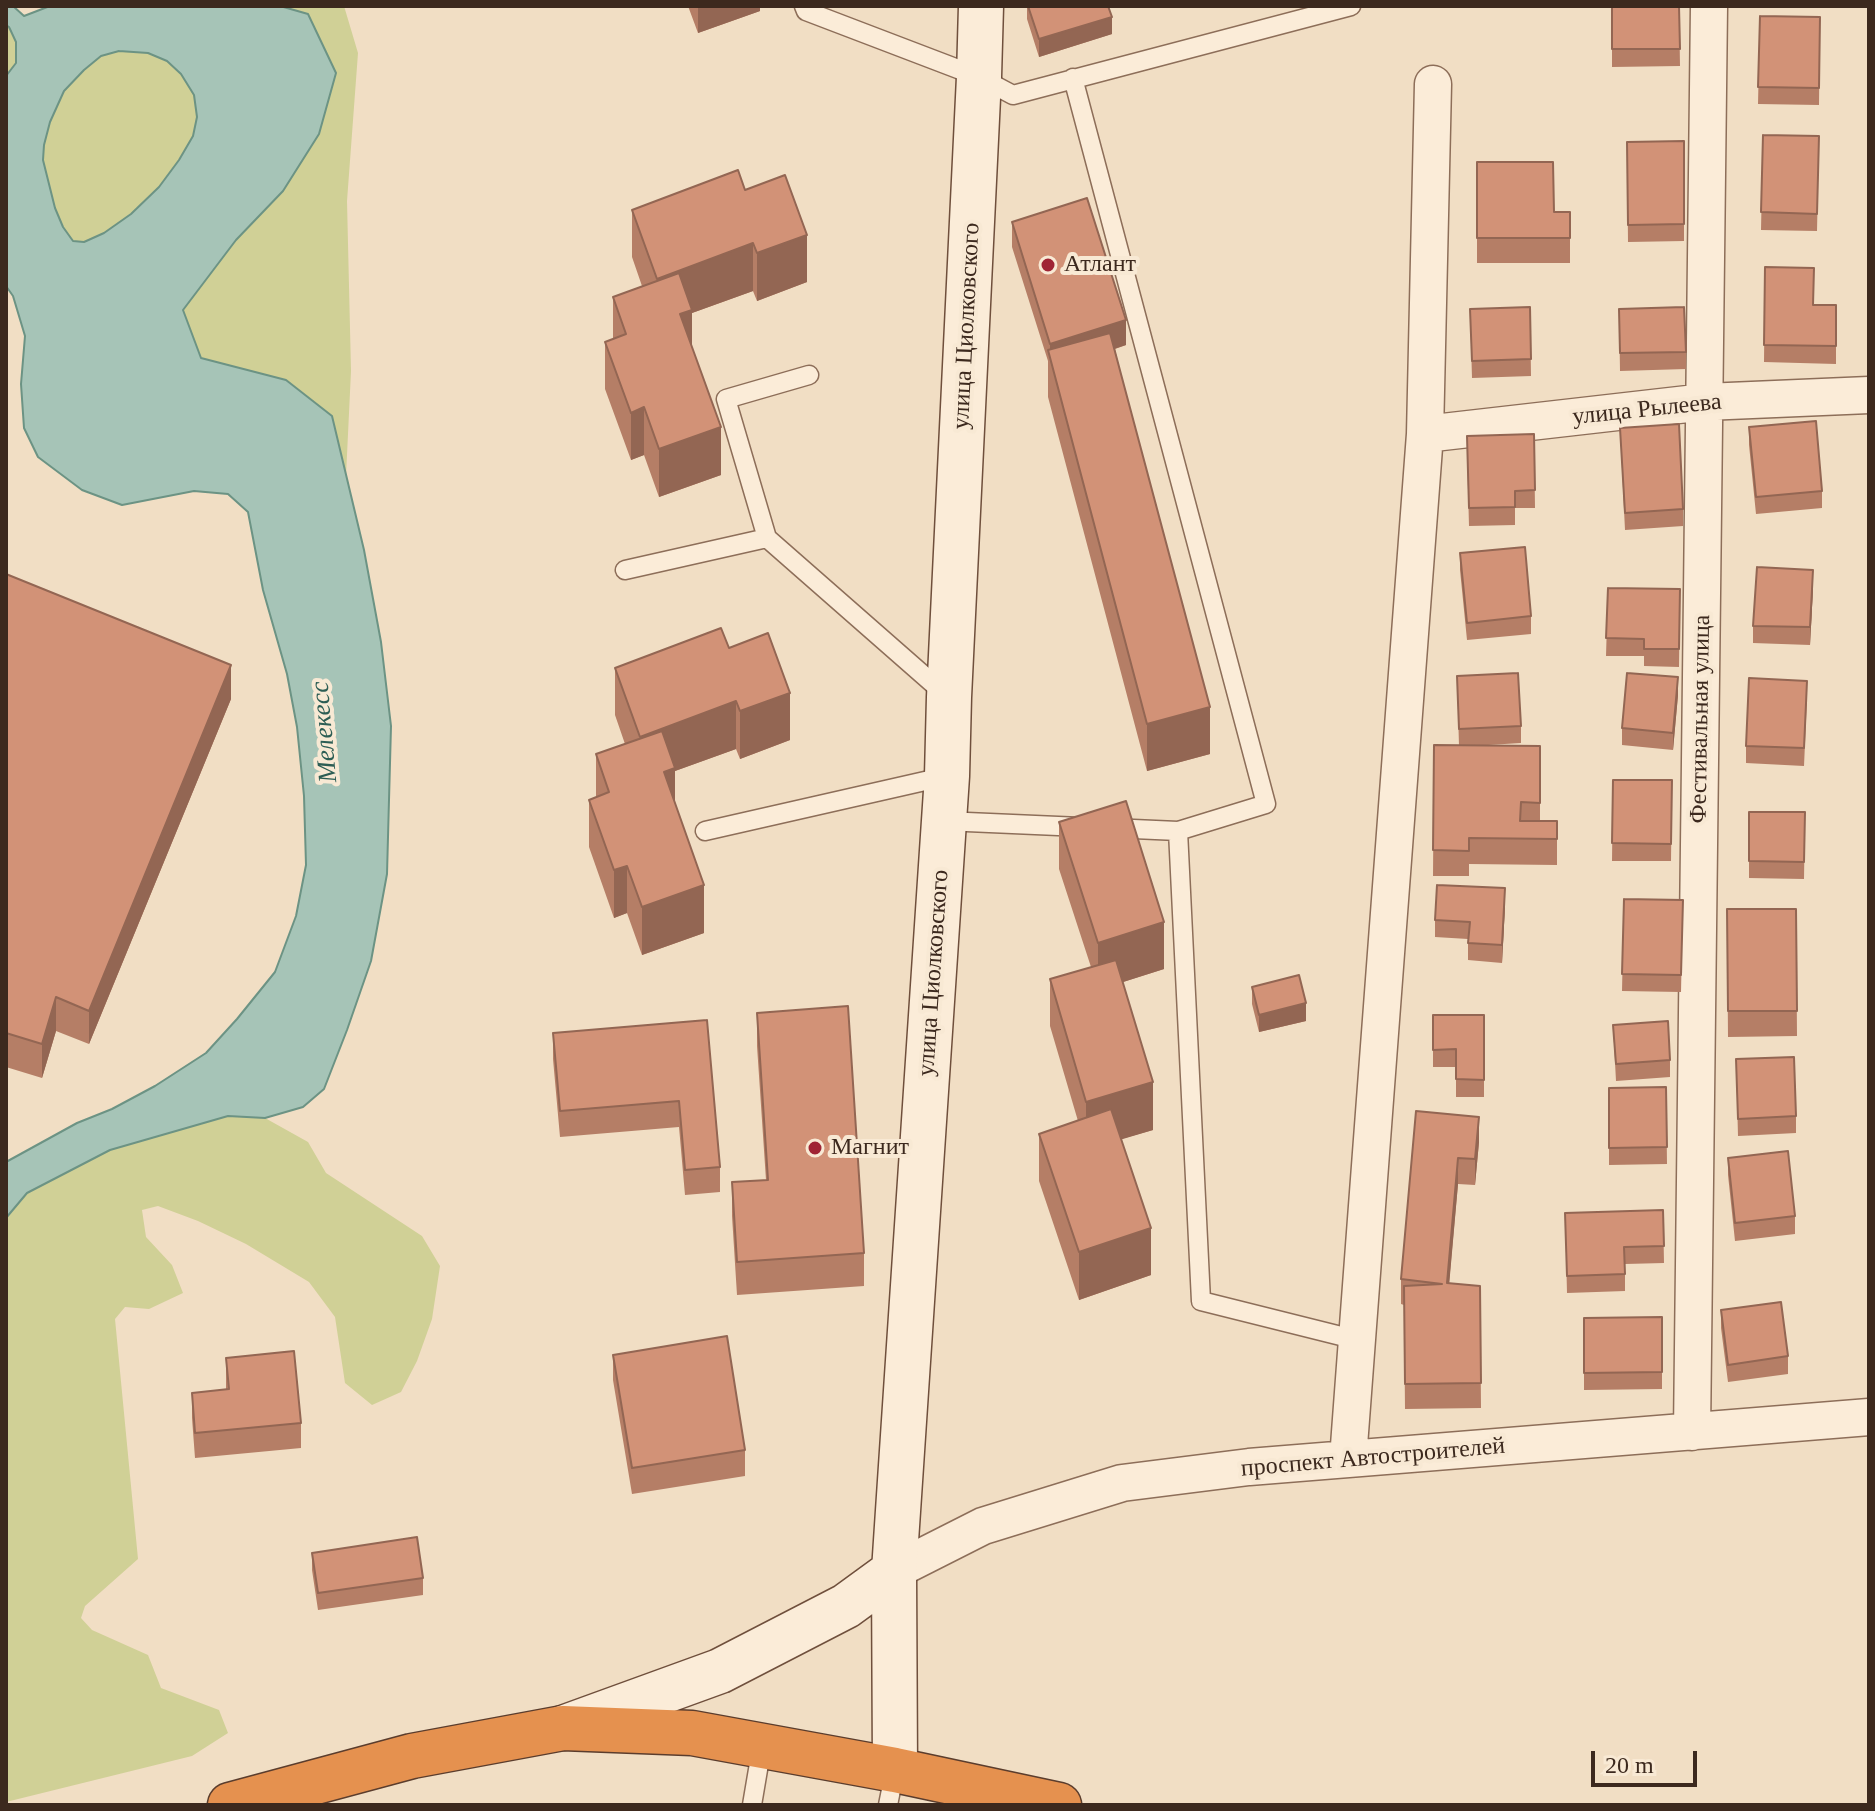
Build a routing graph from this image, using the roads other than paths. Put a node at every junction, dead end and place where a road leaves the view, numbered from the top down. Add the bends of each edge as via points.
1 (804, 6) edge
2 (981, 6) edge
3 (1351, 6) edge
4 (1709, 6) edge
5 (979, 77) junction
6 (1073, 78) junction
7 (1433, 84) dead end
8 (809, 375) dead end
9 (1869, 395) edge
10 (1705, 402) junction
11 (1425, 434) junction
12 (767, 538) junction
13 (625, 570) dead end
14 (949, 697) junction
15 (947, 776) junction
16 (944, 821) junction
17 (705, 831) dead end
18 (1178, 831) junction
19 (1357, 1340) junction
20 (1869, 1417) edge
21 (1692, 1432) junction
22 (1348, 1459) junction
23 (894, 1571) junction
24 (563, 1728) junction
25 (762, 1746) junction
26 (891, 1788) edge
27 (230, 1805) edge
28 (752, 1805) edge
29 (1059, 1805) edge

1 - 5 lane
2 - 5 street, улица Циолковского
3 - 6 lane
4 - 10 street, Фестивальная улица
5 - 6 lane via 1013,95
5 - 14 street, улица Циолковского
6 - 18 lane via 1266,804
7 - 11 street
8 - 12 lane via 726,399
9 - 10 street, улица Рылеева
10 - 11 street, улица Рылеева
10 - 21 street, Фестивальная улица
11 - 19 street
12 - 13 lane
12 - 14 lane
14 - 15 street, улица Циолковского
15 - 16 street, улица Циолковского
15 - 17 lane
16 - 18 lane
16 - 23 street, улица Циолковского
18 - 19 lane via 1201,1301
19 - 22 street
20 - 21 street, проспект Автостроителей
21 - 22 street, проспект Автостроителей
22 - 23 street, проспект Автостроителей via 1122,1483 983,1526
23 - 24 street via 846,1606 720,1671
23 - 26 street, улица Циолковского
24 - 25 highway via 692,1733
24 - 27 highway via 412,1756
25 - 26 highway
25 - 28 lane
26 - 29 highway

